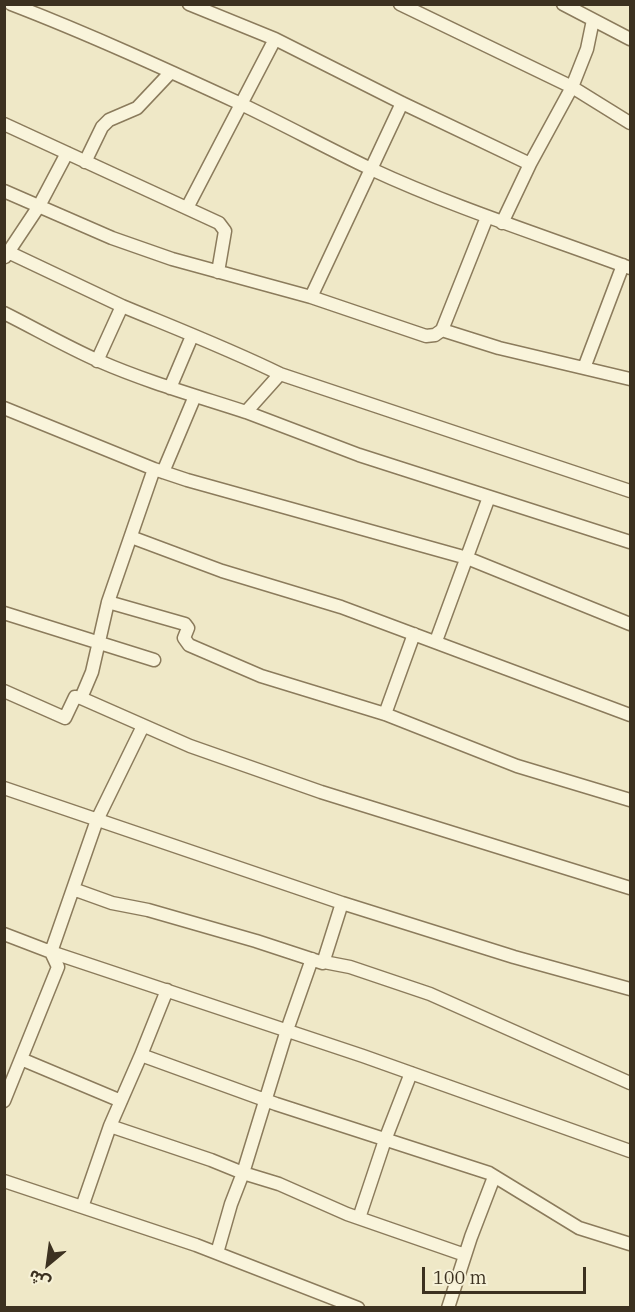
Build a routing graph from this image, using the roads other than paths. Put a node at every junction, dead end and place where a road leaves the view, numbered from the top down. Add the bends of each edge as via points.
1 (11, 4) edge
2 (189, 4) edge
3 (400, 4) edge
4 (563, 4) edge
5 (593, 20) junction
6 (275, 39) junction
7 (630, 39) edge
8 (170, 73) junction
9 (572, 87) junction
10 (402, 103) junction
11 (242, 104) junction
12 (630, 123) edge
13 (4, 124) edge
14 (67, 153) junction
15 (85, 162) junction
16 (530, 164) junction
17 (372, 169) junction
18 (4, 191) edge
19 (39, 206) junction
20 (187, 208) junction
21 (487, 217) junction
22 (502, 223) junction
23 (6, 255) edge
24 (627, 267) edge
25 (218, 272) junction
26 (311, 297) junction
27 (122, 306) junction
28 (4, 314) edge
29 (442, 330) junction
30 (192, 336) junction
31 (97, 361) junction
32 (584, 368) junction
33 (280, 374) junction
34 (630, 379) edge
35 (170, 388) junction
36 (195, 396) junction
37 (5, 410) edge
38 (246, 412) junction
39 (159, 471) junction
40 (630, 491) edge
41 (489, 497) junction
42 (131, 537) junction
43 (630, 542) edge
44 (467, 558) junction
45 (108, 602) junction
46 (4, 613) edge
47 (630, 624) edge
48 (414, 634) junction
49 (436, 641) junction
50 (99, 642) junction
51 (154, 660) dead end
52 (4, 692) edge
53 (81, 698) junction
54 (385, 714) junction
55 (630, 714) edge
56 (143, 726) junction
57 (4, 788) edge
58 (630, 800) edge
59 (97, 820) junction
60 (630, 888) edge
61 (73, 889) junction
62 (342, 903) junction
63 (4, 934) edge
64 (51, 952) junction
65 (318, 960) junction
66 (630, 988) edge
67 (167, 990) junction
68 (287, 1030) junction
69 (141, 1055) junction
70 (21, 1059) junction
71 (411, 1073) junction
72 (630, 1083) edge
73 (265, 1100) junction
74 (4, 1101) edge
75 (121, 1101) junction
76 (110, 1126) junction
77 (385, 1140) junction
78 (630, 1151) edge
79 (243, 1173) junction
80 (494, 1177) junction
81 (4, 1181) edge
82 (82, 1207) junction
83 (359, 1218) junction
84 (630, 1244) edge
85 (217, 1253) junction
86 (465, 1255) junction
87 (358, 1308) edge
88 (448, 1308) edge

1 - 8 street via 82,31
2 - 6 street
3 - 9 street
4 - 5 street
5 - 7 street
5 - 9 street
6 - 10 street
6 - 11 street
8 - 11 street
8 - 15 street via 136,108 102,127
9 - 12 street
9 - 16 street
10 - 16 street
10 - 17 street
11 - 17 street
11 - 20 street
13 - 14 street
14 - 15 street
14 - 19 street
15 - 20 street
16 - 22 street
17 - 21 street
17 - 26 street
18 - 19 street
19 - 23 street
19 - 25 street via 112,238
20 - 25 street via 223,226
21 - 22 street
21 - 29 street
22 - 24 street
23 - 27 street
24 - 32 street
25 - 26 street
26 - 29 street via 426,336
27 - 30 street
27 - 31 street
28 - 31 street
29 - 32 street
30 - 33 street
30 - 35 street
31 - 35 street
32 - 34 street
33 - 38 street
33 - 40 street
35 - 36 street
36 - 38 street
36 - 39 street
37 - 39 street
38 - 41 street via 359,455
39 - 42 street
39 - 44 street
41 - 43 street
41 - 44 street
42 - 45 street
42 - 48 street
44 - 47 street
44 - 49 street
45 - 50 street
45 - 54 street via 185,624 188,628 184,638 189,645 261,676
46 - 50 street
48 - 49 street
48 - 54 street
49 - 55 street
50 - 51 street
50 - 53 street
52 - 53 street via 65,718 75,697
53 - 56 street
54 - 58 street via 517,766
56 - 59 street
56 - 60 street via 347,801
57 - 59 street
59 - 61 street
59 - 62 street
61 - 64 street
61 - 65 street
62 - 65 street
62 - 66 street via 514,957
63 - 64 street
64 - 67 street
64 - 70 street via 58,967
65 - 68 street
65 - 72 street via 430,994
67 - 68 street
67 - 69 street
68 - 71 street
68 - 73 street
69 - 73 street
69 - 75 street
70 - 74 street
70 - 75 street
71 - 77 street
71 - 78 street
73 - 77 street
73 - 79 street
75 - 76 street
76 - 79 street
76 - 82 street
77 - 80 street
77 - 83 street
79 - 83 street
79 - 85 street
80 - 84 street via 579,1228
80 - 86 street
81 - 82 street
82 - 85 street
83 - 86 street
85 - 87 street
86 - 88 street

